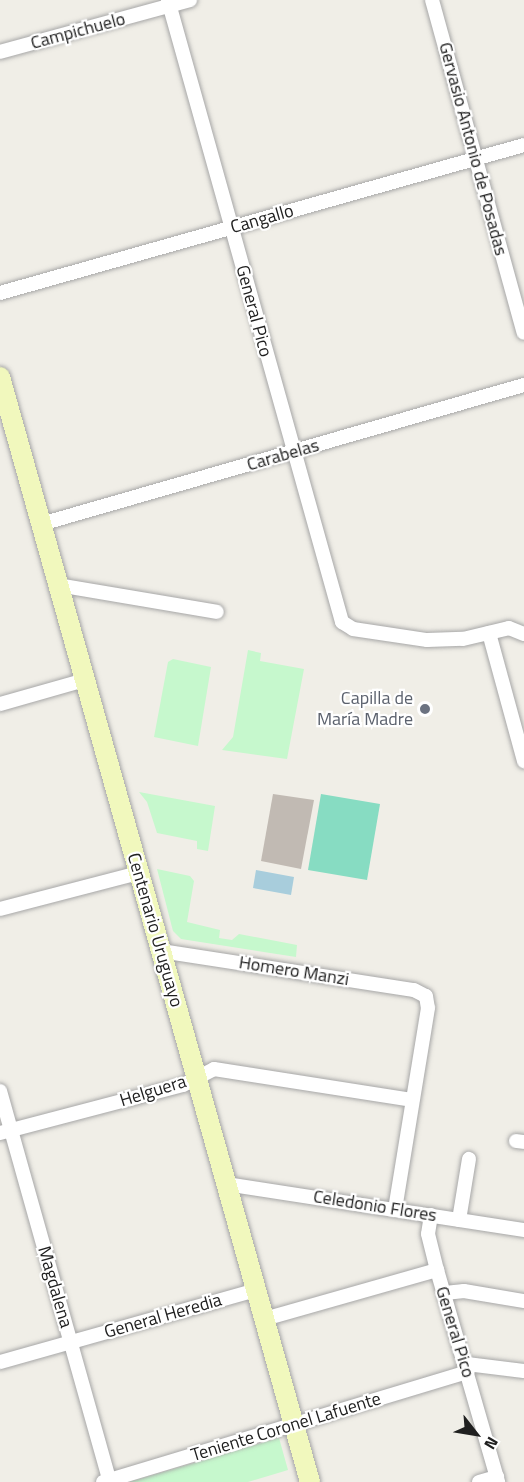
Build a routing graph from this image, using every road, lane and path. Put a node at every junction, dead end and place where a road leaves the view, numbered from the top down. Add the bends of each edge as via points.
1 (190, 0) edge
2 (432, 0) edge
3 (169, 3) edge
4 (0, 52) edge
5 (524, 145) edge
6 (475, 160) junction
7 (231, 227) junction
8 (0, 293) edge
9 (524, 333) edge
10 (0, 377) edge
11 (524, 385) edge
12 (293, 452) junction
13 (41, 524) junction
14 (58, 585) junction
15 (217, 612) dead end
16 (524, 624) edge
17 (509, 628) junction
18 (489, 633) junction
19 (524, 634) edge
20 (85, 680) junction
21 (0, 704) edge
22 (524, 761) edge
23 (138, 873) junction
24 (0, 909) edge
25 (161, 951) junction
26 (197, 1075) junction
27 (0, 1091) edge
28 (412, 1100) junction
29 (5, 1131) edge
30 (469, 1159) dead end
31 (226, 1184) junction
32 (395, 1209) junction
33 (431, 1215) junction
34 (459, 1220) junction
35 (524, 1230) edge
36 (436, 1270) junction
37 (256, 1290) junction
38 (445, 1293) junction
39 (524, 1300) edge
40 (264, 1318) junction
41 (71, 1342) junction
42 (0, 1362) edge
43 (467, 1368) junction
44 (524, 1371) edge
45 (294, 1426) junction
46 (497, 1480) edge
47 (108, 1481) edge
48 (310, 1482) edge
49 (479, 1482) edge

1 - 3 street, Campichuelo
2 - 6 street, Gervasio Antonio de Posadas
3 - 4 street, Campichuelo
3 - 7 street, General Pico
5 - 6 street, Cangallo
6 - 7 street, Cangallo
6 - 9 street, Gervasio Antonio de Posadas
7 - 8 street, Cangallo
7 - 12 street, General Pico
10 - 13 main road, Centenario Uruguayo
11 - 12 street, Carabelas
12 - 13 street, Carabelas
12 - 18 street, General Pico via 342,622 353,629 427,640
13 - 14 main road, Centenario Uruguayo
14 - 15 street
14 - 20 main road, Centenario Uruguayo
16 - 17 street
17 - 18 street
17 - 19 street
18 - 22 street
20 - 21 street
20 - 23 main road, Centenario Uruguayo
23 - 24 street
23 - 25 main road, Centenario Uruguayo
25 - 26 main road, Centenario Uruguayo
25 - 28 street, Homero Manzi via 414,990 426,996 428,1008
26 - 28 street, Helguera via 214,1070
26 - 29 street, Helguera via 183,1085
26 - 31 main road, Centenario Uruguayo
27 - 29 street, Magdalena
28 - 32 street
29 - 41 street, Magdalena
30 - 34 street
31 - 32 street, Celedonio Flores
31 - 37 main road, Centenario Uruguayo
32 - 33 street, Celedonio Flores
33 - 34 street, Celedonio Flores
33 - 36 street, General Pico via 428,1234
34 - 35 street, Celedonio Flores
36 - 38 street, General Pico
36 - 40 street
37 - 40 main road, Centenario Uruguayo
37 - 41 street, General Heredia
38 - 39 street via 464,1291
38 - 43 street, General Pico
40 - 45 main road, Centenario Uruguayo
41 - 42 street, General Heredia
41 - 47 street, Magdalena
43 - 44 street, Teniente Coronel Lafuente
43 - 45 street, Teniente Coronel Lafuente via 317,1415
43 - 46 street, General Pico
45 - 47 street, Teniente Coronel Lafuente
45 - 48 main road, Centenario Uruguayo
46 - 49 street

